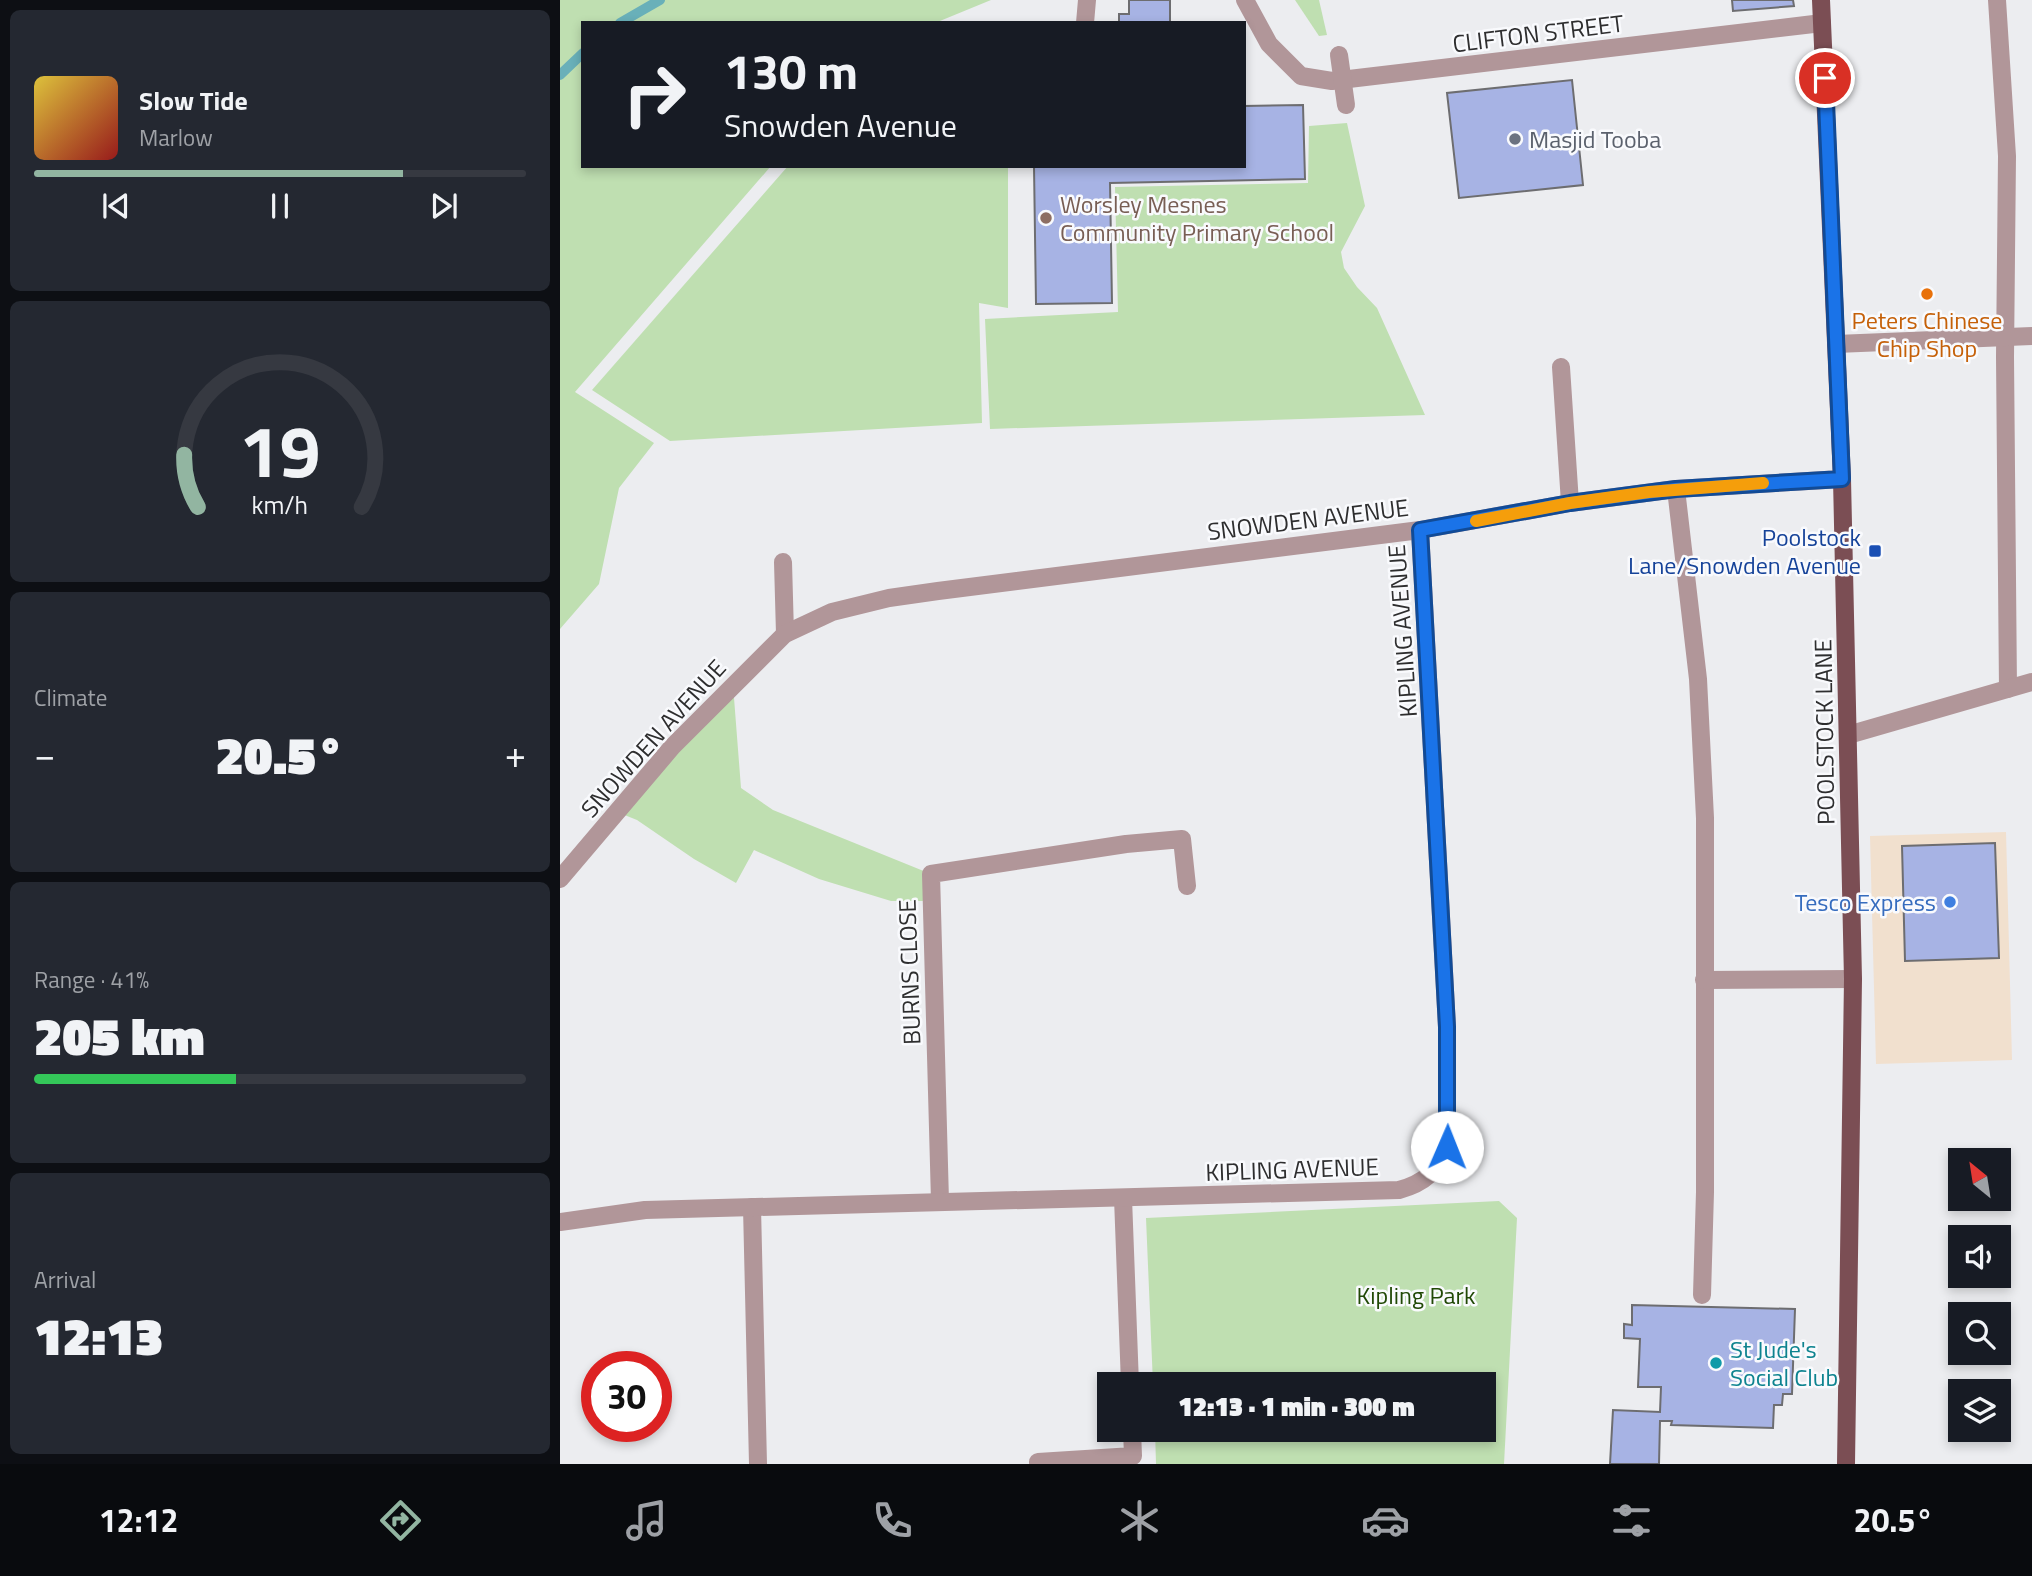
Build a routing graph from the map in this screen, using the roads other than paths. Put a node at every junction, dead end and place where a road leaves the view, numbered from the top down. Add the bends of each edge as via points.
1 (1087, 0) edge
2 (1245, 0) edge
3 (1821, 0) edge
4 (1997, 0) edge
5 (1085, 21) edge
6 (1822, 23) junction
7 (1339, 55) dead end
8 (1343, 80) junction
9 (1346, 105) dead end
10 (2032, 336) edge
11 (2006, 337) junction
12 (1836, 344) junction
13 (1561, 367) dead end
14 (1842, 479) junction
15 (1676, 489) junction
16 (1570, 503) junction
17 (1420, 530) junction
18 (783, 562) dead end
19 (785, 634) junction
20 (2032, 682) edge
21 (2008, 689) junction
22 (1849, 735) junction
23 (560, 879) edge
24 (1187, 886) dead end
25 (1853, 979) junction
26 (1704, 980) junction
27 (1123, 1198) junction
28 (940, 1201) junction
29 (752, 1207) junction
30 (560, 1222) edge
31 (1702, 1294) dead end
32 (1130, 1372) edge
33 (1132, 1442) edge
34 (1038, 1462) edge
35 (758, 1464) edge
36 (1846, 1464) edge

1 - 5 street
2 - 8 street, CLIFTON STREET via 1269,44 1301,76
3 - 6 main road, POOLSTOCK LANE
4 - 11 street via 2007,156
6 - 8 street, CLIFTON STREET
6 - 12 main road, POOLSTOCK LANE
7 - 8 street
8 - 9 street
10 - 11 street
11 - 12 street
11 - 21 street
12 - 14 main road, POOLSTOCK LANE
13 - 16 street
14 - 15 street, SNOWDEN AVENUE
14 - 22 main road, POOLSTOCK LANE
15 - 16 street, SNOWDEN AVENUE
15 - 26 street via 1698,679 1705,818
16 - 17 street, SNOWDEN AVENUE
17 - 19 street, SNOWDEN AVENUE via 889,598 832,612
17 - 27 street, KIPLING AVENUE via 1447,1027 1447,1147 1440,1164 1415,1186 1399,1190
18 - 19 street
19 - 23 street, SNOWDEN AVENUE via 672,747
20 - 21 street
21 - 22 street
22 - 25 main road, POOLSTOCK LANE
24 - 28 street, BURNS CLOSE via 1182,839 932,874
25 - 26 street
25 - 36 main road, POOLSTOCK LANE
26 - 31 street
27 - 28 street, KIPLING AVENUE
27 - 32 street
28 - 29 street, KIPLING AVENUE
29 - 30 street, KIPLING AVENUE via 645,1210
29 - 35 street
33 - 34 street via 1133,1456

